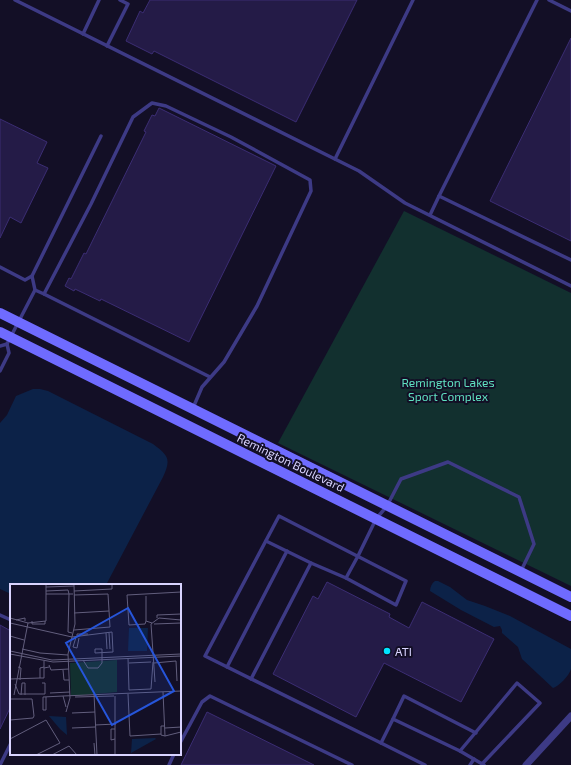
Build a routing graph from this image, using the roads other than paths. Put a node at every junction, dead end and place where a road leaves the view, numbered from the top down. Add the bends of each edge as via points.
1 (15, 0) edge
2 (99, 0) edge
3 (120, 0) edge
4 (413, 0) edge
5 (537, 0) edge
6 (549, 0) edge
7 (571, 11) edge
8 (83, 34) junction
9 (107, 46) junction
10 (101, 136) dead end
11 (335, 159) junction
12 (439, 196) junction
13 (430, 215) junction
14 (571, 260) edge
15 (0, 267) edge
16 (32, 276) junction
17 (571, 286) edge
18 (35, 290) junction
19 (44, 294) junction
20 (0, 313) edge
21 (18, 322) junction
22 (0, 332) edge
23 (8, 340) junction
24 (0, 346) edge
25 (0, 371) edge
26 (210, 377) junction
27 (193, 409) junction
28 (387, 506) junction
29 (376, 519) junction
30 (266, 541) junction
31 (287, 551) junction
32 (358, 556) junction
33 (311, 563) junction
34 (520, 572) junction
35 (346, 578) junction
36 (571, 597) edge
37 (0, 615) edge
38 (571, 616) edge
39 (10, 620) edge
40 (227, 667) junction
41 (251, 679) junction
42 (571, 716) edge
43 (393, 719) junction
44 (476, 733) junction
45 (181, 741) edge
46 (382, 743) junction
47 (10, 745) edge
48 (460, 751) junction
49 (174, 755) edge
50 (474, 759) junction
51 (0, 765) edge
52 (169, 765) edge
53 (352, 765) edge
54 (425, 765) edge
55 (470, 765) edge
56 (483, 765) edge
57 (526, 765) edge

1 - 8 lane
2 - 8 lane
3 - 9 lane via 128,4
4 - 11 lane
5 - 12 lane
6 - 7 lane
8 - 9 lane
9 - 11 lane
10 - 16 lane
11 - 13 lane via 359,171 405,203
12 - 13 lane
12 - 14 lane
13 - 17 lane
15 - 16 lane via 24,280
16 - 18 lane
18 - 19 lane
18 - 21 lane
19 - 26 lane
19 - 26 lane via 133,117 152,103 166,106 231,137 310,180 311,191 257,306 224,362
20 - 21 street, Remington Boulevard
21 - 23 lane
21 - 27 street, Remington Boulevard
22 - 23 street, Remington Boulevard
23 - 24 lane
23 - 25 lane via 9,353
23 - 29 street, Remington Boulevard
26 - 27 lane via 202,387
27 - 28 street, Remington Boulevard
28 - 29 lane
28 - 34 street, Remington Boulevard
28 - 34 lane via 401,479 448,462 519,497 534,544
29 - 32 lane
29 - 38 street, Remington Boulevard
30 - 31 lane
30 - 32 lane via 279,516
30 - 40 lane via 205,656
31 - 33 lane
31 - 40 lane
32 - 35 lane
32 - 35 lane via 406,581 396,605
33 - 35 lane
33 - 41 lane
34 - 36 street, Remington Boulevard
37 - 39 lane
40 - 41 lane
41 - 46 lane
42 - 57 street
43 - 44 lane via 404,696
43 - 46 lane
43 - 48 lane
44 - 48 lane
44 - 56 lane via 517,683 540,703
45 - 53 lane via 202,702 210,696
46 - 54 lane
47 - 51 lane
48 - 50 lane
49 - 52 lane
50 - 55 lane
50 - 56 lane

